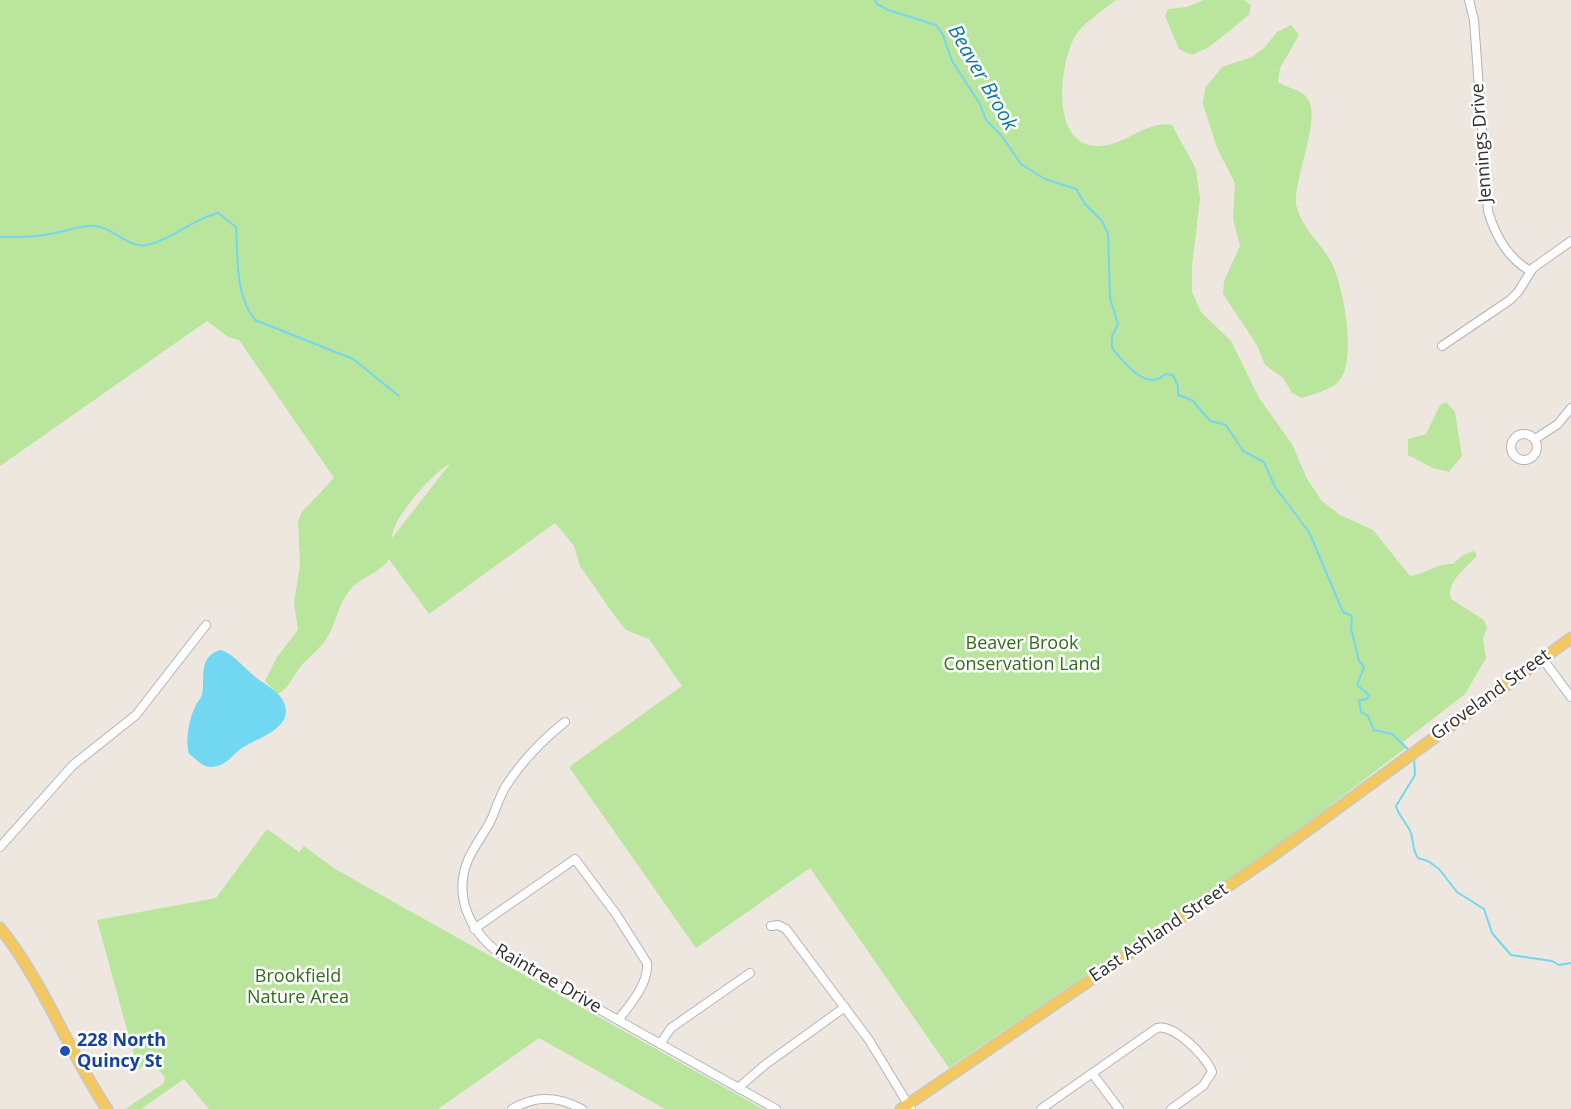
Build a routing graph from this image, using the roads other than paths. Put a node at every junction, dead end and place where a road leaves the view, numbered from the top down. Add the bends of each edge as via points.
1 (1469, 0) edge
2 (1571, 242) edge
3 (1530, 271) junction
4 (1442, 346) dead end
5 (1571, 408) edge
6 (1535, 439) dead end
7 (206, 625) dead end
8 (1571, 638) edge
9 (1542, 658) junction
10 (1571, 697) edge
11 (565, 722) dead end
12 (1412, 752) joint
13 (0, 847) edge
14 (771, 926) dead end
15 (0, 928) edge
16 (474, 929) junction
17 (750, 973) dead end
18 (845, 1007) junction
19 (618, 1020) junction
20 (660, 1044) junction
21 (1092, 1073) junction
22 (738, 1088) junction
23 (907, 1108) edge
24 (107, 1109) edge
25 (512, 1109) edge
26 (582, 1109) edge
27 (776, 1109) edge
28 (1041, 1109) edge
29 (1119, 1109) edge
30 (1171, 1109) edge

1 - 3 street, Jennings Drive via 1474,20 1488,211 1510,254
2 - 3 street
3 - 4 street via 1514,296
5 - 6 street via 1558,424
7 - 13 street via 136,715 74,765
8 - 9 main road, Groveland Street
9 - 10 street
9 - 12 main road, Groveland Street
11 - 16 street, Raintree Drive via 536,745 505,787 469,858 462,884
12 - 23 main road, East Ashland Street via 1271,857
14 - 18 street via 786,929
15 - 24 main road via 17,949
16 - 19 street, Raintree Drive via 499,952
16 - 19 street via 575,859 647,963 648,972 641,986
17 - 20 street via 671,1028
18 - 22 street
18 - 23 street via 869,1040
19 - 20 street, Raintree Drive
20 - 22 street, Raintree Drive
21 - 28 street
21 - 29 street
21 - 30 street via 1157,1028 1170,1028 1212,1072 1203,1086
22 - 27 street, Raintree Drive
25 - 26 street via 546,1097

